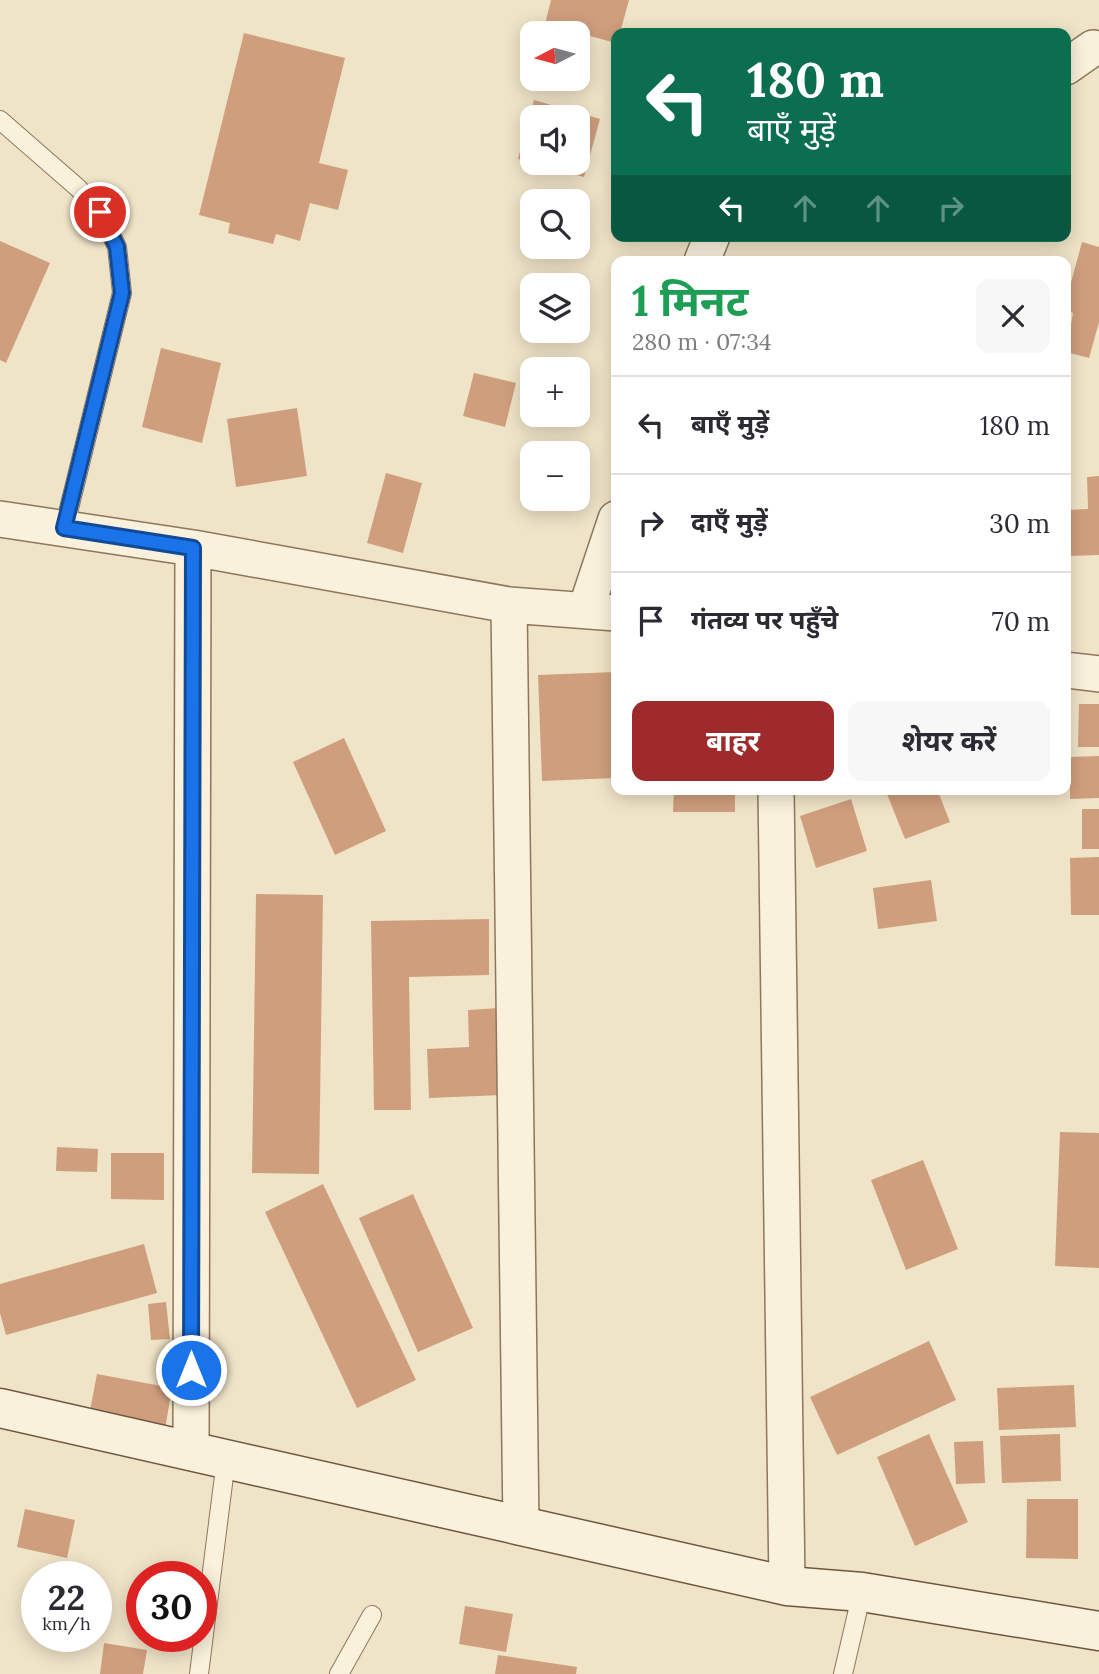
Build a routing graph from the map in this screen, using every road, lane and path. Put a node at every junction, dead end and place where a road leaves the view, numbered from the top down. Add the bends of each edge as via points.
1 (0, 120) edge
2 (0, 519) edge
3 (64, 528) junction
4 (193, 548) junction
5 (611, 550) edge
6 (509, 605) junction
7 (601, 611) edge
8 (1071, 671) edge
9 (1099, 674) edge
10 (776, 795) edge
11 (0, 1408) edge
12 (209, 1456) junction
13 (521, 1527) junction
14 (787, 1586) junction
15 (862, 1592) junction
16 (372, 1615) dead end
17 (1099, 1631) edge
18 (199, 1674) edge
19 (339, 1674) edge
20 (843, 1674) edge

1 - 3 lane via 93,204 117,247 122,293
2 - 3 street
3 - 4 street
4 - 6 street
4 - 12 street
5 - 7 street
6 - 7 street
6 - 13 street
8 - 9 street
10 - 14 street
11 - 12 street
12 - 13 street
12 - 18 lane
13 - 14 street
14 - 15 street
15 - 17 street
15 - 20 lane
16 - 19 lane

